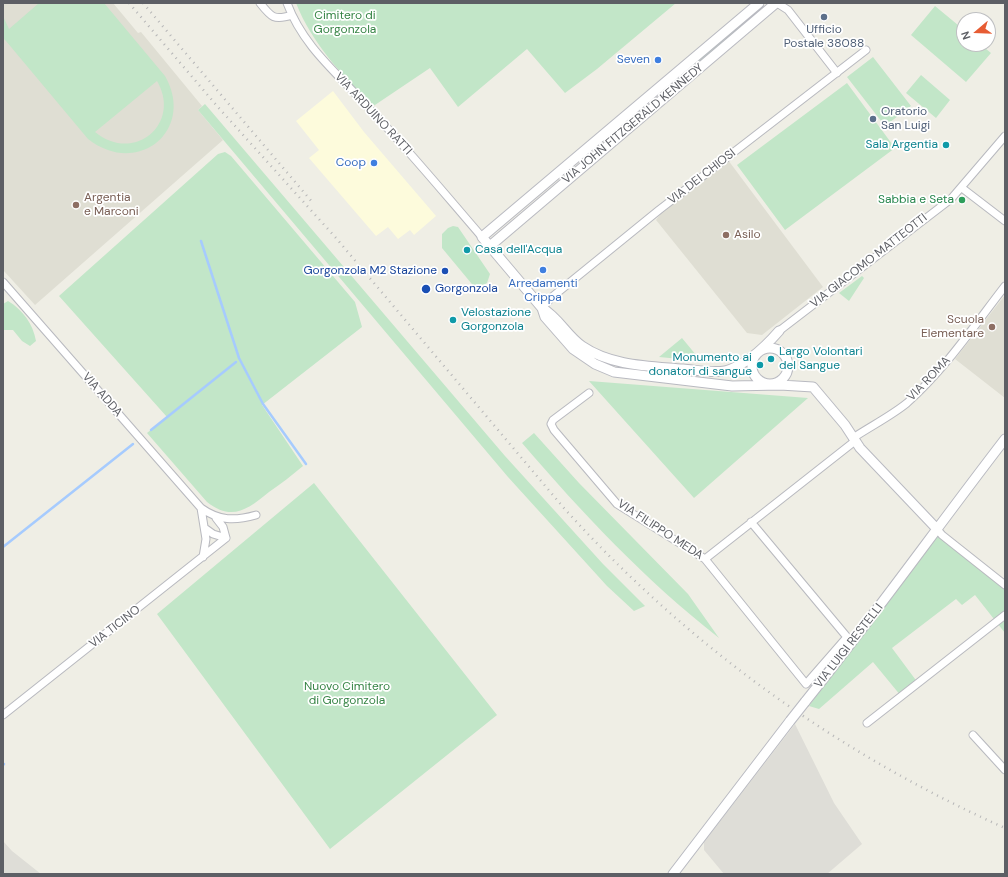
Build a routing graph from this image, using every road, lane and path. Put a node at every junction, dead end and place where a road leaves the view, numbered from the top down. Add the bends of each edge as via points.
1 (260, 3) edge
2 (287, 3) edge
3 (759, 3) edge
4 (777, 3) edge
5 (292, 15) junction
6 (866, 50) dead end
7 (837, 73) junction
8 (1005, 136) edge
9 (962, 188) junction
10 (1005, 221) edge
11 (482, 237) junction
12 (490, 246) junction
13 (3, 282) edge
14 (1005, 286) edge
15 (542, 308) junction
16 (779, 331) joint
17 (759, 351) junction
18 (772, 385) junction
19 (589, 393) dead end
20 (1005, 439) edge
21 (854, 440) junction
22 (201, 508) junction
23 (256, 515) dead end
24 (216, 517) junction
25 (751, 522) junction
26 (936, 528) junction
27 (206, 529) junction
28 (226, 538) junction
29 (203, 557) junction
30 (705, 559) junction
31 (1005, 585) edge
32 (1005, 615) edge
33 (3, 715) edge
34 (867, 723) dead end
35 (973, 735) dead end
36 (1005, 770) edge
37 (690, 851) junction
38 (667, 874) edge
39 (673, 874) edge

1 - 5 street via 274,18 281,19
2 - 5 street, VIA ARDUINO RATTI
3 - 11 street, VIA JOHN FITZGERALD KENNEDY
4 - 7 street via 788,10
4 - 12 street, VIA JOHN FITZGERALD KENNEDY
5 - 11 street, VIA ARDUINO RATTI via 301,33 319,56 366,105
6 - 7 street, VIA DEI CHIOSI
7 - 15 street, VIA DEI CHIOSI via 658,210
8 - 9 street, VIA GIACOMO MATTEOTTI
9 - 10 street
9 - 16 street, VIA GIACOMO MATTEOTTI
11 - 12 street
12 - 15 street
13 - 22 street, VIA ADDA
14 - 21 street, VIA ROMA via 933,377 897,410
15 - 17 street via 584,348 620,362 717,372 728,370
15 - 18 street via 545,317 573,349 589,361 608,370 751,387
16 - 17 street
17 - 18 street via 752,362 752,372 760,382
17 - 18 street via 766,348 775,349 787,360 785,376 780,382
18 - 21 street via 811,387 817,391
19 - 30 street, VIA FILIPPO MEDA via 553,420 551,424 554,430 617,504
20 - 26 street, VIA LUIGI RESTELLI
21 - 25 street, VIA ROMA
21 - 26 street
22 - 24 street, VIA ADDA
22 - 27 street, VIA ADDA
23 - 24 street, VIA ADDA via 233,520
24 - 28 street via 223,527
25 - 30 street, VIA ROMA
25 - 30 street, VIA FILIPPO MEDA via 847,637 806,684
26 - 31 street
26 - 37 street, VIA LUIGI RESTELLI, bridge via 868,623
27 - 28 street
27 - 29 street, VIA ADDA
28 - 29 street, VIA TICINO
29 - 33 street, VIA TICINO
32 - 34 street
35 - 36 street
37 - 38 street, VIA LUIGI RESTELLI
37 - 39 street, VIA LUIGI RESTELLI

